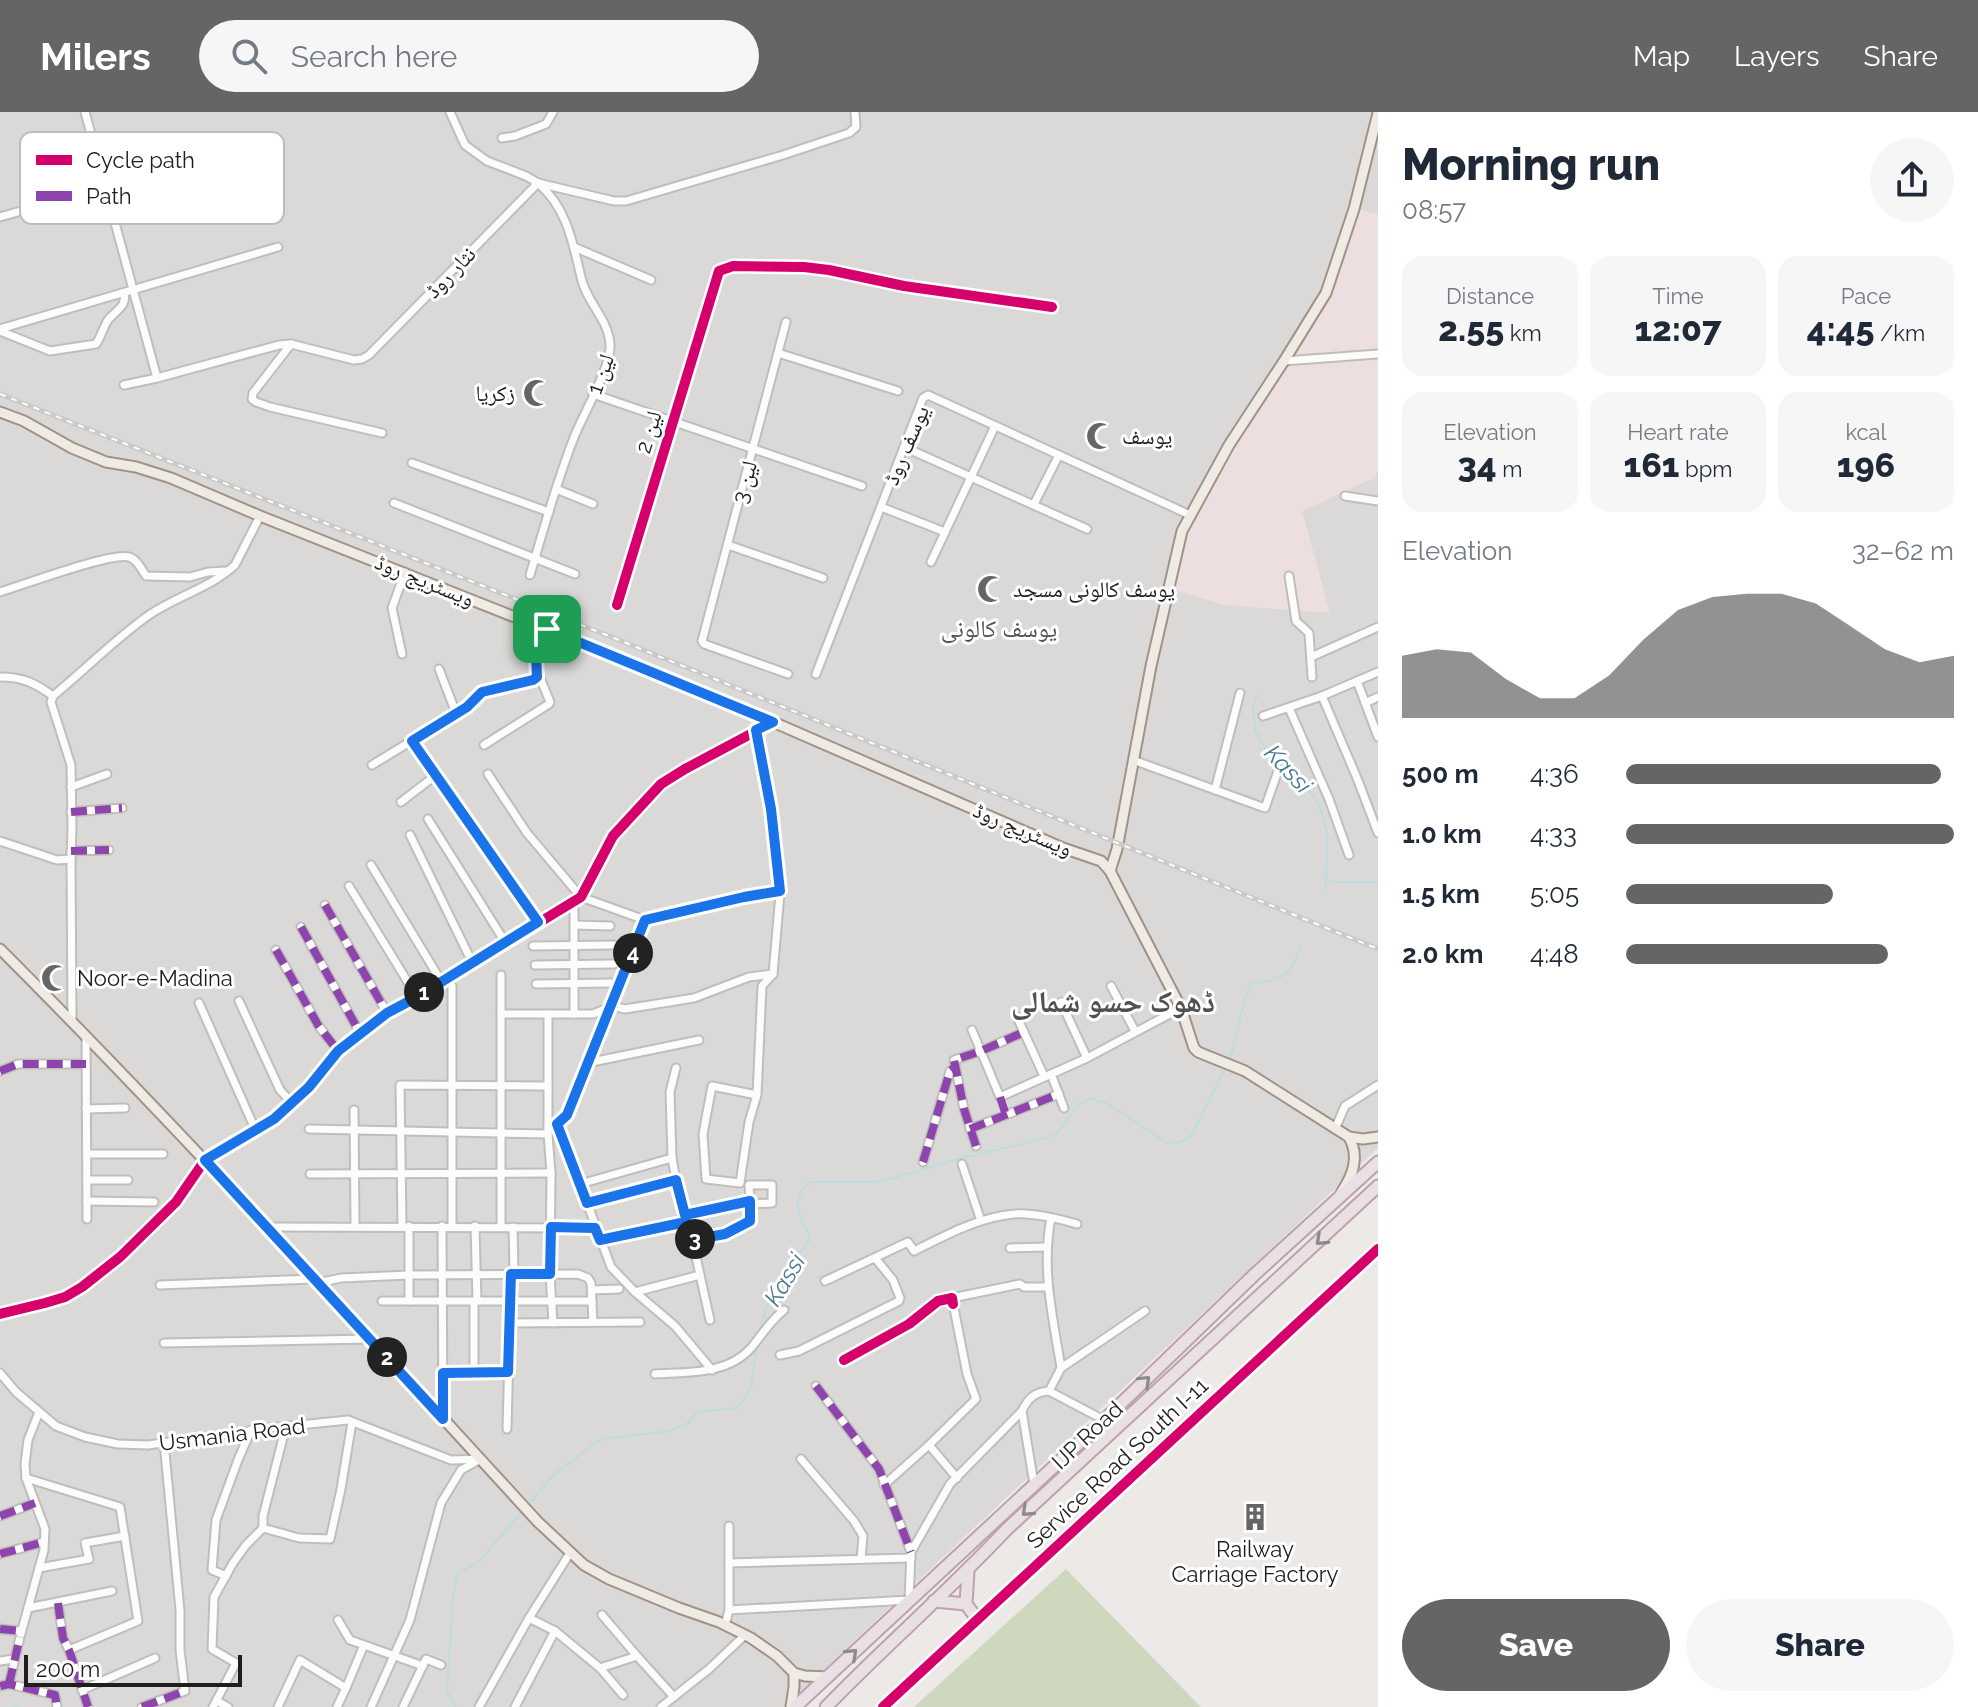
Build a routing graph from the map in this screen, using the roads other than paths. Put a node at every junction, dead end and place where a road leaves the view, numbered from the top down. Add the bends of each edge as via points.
1 (85, 112) edge
2 (450, 112) edge
3 (553, 112) edge
4 (855, 112) edge
5 (1378, 113) edge
6 (91, 132) edge
7 (502, 138) dead end
8 (538, 183) junction
9 (20, 212) edge
10 (0, 217) edge
11 (114, 224) edge
12 (278, 247) dead end
13 (574, 247) junction
14 (651, 280) dead end
15 (128, 292) junction
16 (1052, 307) dead end
17 (786, 322) dead end
18 (0, 330) edge
19 (291, 344) junction
20 (778, 353) junction
21 (1378, 354) edge
22 (1284, 361) junction
23 (157, 378) junction
24 (124, 385) dead end
25 (898, 391) dead end
26 (593, 394) junction
27 (0, 412) edge
28 (672, 421) junction
29 (995, 426) junction
30 (382, 433) dead end
31 (904, 447) junction
32 (753, 449) junction
33 (1059, 455) junction
34 (412, 463) dead end
35 (971, 476) junction
36 (862, 486) dead end
37 (556, 489) junction
38 (1345, 496) dead end
39 (1378, 501) edge
40 (394, 503) dead end
41 (593, 504) dead end
42 (1034, 504) junction
43 (881, 507) junction
44 (549, 512) junction
45 (1190, 515) junction
46 (260, 516) junction
47 (1087, 529) dead end
48 (945, 532) junction
49 (728, 545) junction
50 (535, 558) junction
51 (931, 562) dead end
52 (229, 571) junction
53 (405, 572) junction
54 (575, 574) dead end
55 (530, 575) dead end
56 (1289, 576) dead end
57 (823, 578) dead end
58 (0, 592) edge
59 (617, 605) dead end
60 (1378, 627) edge
61 (547, 629) junction
62 (402, 654) dead end
63 (1311, 657) junction
64 (0, 666) edge
65 (439, 669) dead end
66 (1378, 672) edge
67 (788, 674) dead end
68 (816, 674) dead end
69 (3, 677) edge
70 (537, 677) junction
71 (1312, 677) dead end
72 (1357, 681) junction
73 (1240, 693) dead end
74 (53, 696) junction
75 (1322, 696) junction
76 (1378, 697) edge
77 (1365, 703) junction
78 (1289, 708) junction
79 (456, 713) junction
80 (1263, 716) dead end
81 (773, 722) junction
82 (756, 730) junction
83 (1378, 735) edge
84 (412, 741) junction
85 (484, 745) dead end
86 (1133, 760) junction
87 (372, 765) dead end
88 (1278, 771) dead end
89 (107, 774) dead end
90 (488, 774) dead end
91 (436, 775) junction
92 (71, 787) junction
93 (1215, 790) junction
94 (401, 802) dead end
95 (122, 808) dead end
96 (71, 812) junction
97 (428, 819) dead end
98 (1378, 833) edge
99 (410, 835) dead end
100 (0, 841) edge
101 (109, 850) dead end
102 (71, 855) junction
103 (1349, 855) dead end
104 (371, 865) dead end
105 (1110, 871) junction
106 (349, 886) dead end
107 (780, 891) junction
108 (581, 897) junction
109 (325, 905) dead end
110 (574, 910) dead end
111 (645, 920) junction
112 (538, 922) junction
113 (574, 925) junction
114 (610, 926) dead end
115 (301, 927) dead end
116 (505, 942) junction
117 (574, 945) junction
118 (614, 945) dead end
119 (533, 946) dead end
120 (0, 949) edge
121 (276, 950) dead end
122 (472, 962) junction
123 (614, 964) dead end
124 (535, 965) dead end
125 (574, 965) junction
126 (773, 974) junction
127 (501, 975) dead end
128 (441, 981) junction
129 (613, 983) dead end
130 (536, 984) dead end
131 (574, 984) junction
132 (452, 986) dead end
133 (1111, 986) dead end
134 (417, 997) junction
135 (239, 1001) dead end
136 (1061, 1002) dead end
137 (199, 1003) dead end
138 (612, 1006) junction
139 (1181, 1008) junction
140 (387, 1013) junction
141 (501, 1014) junction
142 (548, 1014) junction
143 (574, 1014) junction
144 (1017, 1017) dead end
145 (72, 1021) junction
146 (972, 1030) dead end
147 (1135, 1031) junction
148 (1024, 1032) junction
149 (360, 1033) junction
150 (86, 1036) junction
151 (699, 1040) dead end
152 (338, 1051) junction
153 (981, 1051) junction
154 (1087, 1058) junction
155 (587, 1063) junction
156 (86, 1064) junction
157 (955, 1067) junction
158 (676, 1068) dead end
159 (0, 1071) edge
160 (1048, 1075) junction
161 (452, 1084) junction
162 (502, 1085) junction
163 (1378, 1085) edge
164 (547, 1086) junction
165 (1059, 1094) junction
166 (757, 1095) junction
167 (1000, 1097) junction
168 (292, 1103) junction
169 (125, 1108) dead end
170 (1064, 1108) dead end
171 (86, 1109) junction
172 (354, 1110) dead end
173 (1006, 1115) junction
174 (557, 1124) junction
175 (309, 1129) dead end
176 (970, 1129) junction
177 (1335, 1129) junction
178 (354, 1130) junction
179 (548, 1130) junction
180 (256, 1131) junction
181 (401, 1131) junction
182 (452, 1132) junction
183 (501, 1133) junction
184 (1349, 1137) junction
185 (1378, 1137) edge
186 (976, 1146) dead end
187 (87, 1154) junction
188 (163, 1154) dead end
189 (672, 1158) junction
190 (205, 1160) junction
191 (923, 1162) dead end
192 (1378, 1162) edge
193 (962, 1164) dead end
194 (452, 1173) junction
195 (501, 1173) junction
196 (551, 1173) junction
197 (310, 1174) dead end
198 (354, 1174) junction
199 (402, 1174) junction
200 (87, 1180) junction
201 (128, 1180) dead end
202 (676, 1180) junction
203 (580, 1184) junction
204 (1378, 1186) edge
205 (87, 1201) junction
206 (154, 1202) dead end
207 (587, 1203) junction
208 (1330, 1207) junction
209 (685, 1218) junction
210 (1051, 1218) junction
211 (87, 1219) dead end
212 (981, 1221) junction
213 (1077, 1224) dead end
214 (355, 1226) junction
215 (406, 1226) junction
216 (442, 1226) junction
217 (452, 1226) junction
218 (475, 1226) junction
219 (264, 1227) junction
220 (501, 1227) junction
221 (513, 1227) junction
222 (551, 1227) junction
223 (595, 1228) junction
224 (600, 1240) junction
225 (692, 1240) junction
226 (1046, 1247) junction
227 (1010, 1248) dead end
228 (1378, 1249) edge
229 (875, 1258) junction
230 (477, 1274) junction
231 (513, 1274) junction
232 (550, 1274) junction
233 (409, 1275) junction
234 (443, 1275) junction
235 (700, 1275) junction
236 (316, 1281) junction
237 (825, 1281) dead end
238 (160, 1285) dead end
239 (1048, 1287) junction
240 (619, 1289) dead end
241 (592, 1290) junction
242 (635, 1292) junction
243 (382, 1301) dead end
244 (409, 1301) junction
245 (443, 1301) junction
246 (475, 1301) junction
247 (511, 1301) junction
248 (552, 1301) junction
249 (592, 1301) junction
250 (952, 1301) junction
251 (784, 1310) dead end
252 (1145, 1311) dead end
253 (0, 1314) edge
254 (710, 1320) dead end
255 (1207, 1320) junction
256 (593, 1322) junction
257 (640, 1322) dead end
258 (510, 1323) junction
259 (553, 1323) junction
260 (1219, 1335) junction
261 (370, 1339) junction
262 (164, 1343) dead end
263 (780, 1355) dead end
264 (844, 1360) dead end
265 (1061, 1368) junction
266 (712, 1370) junction
267 (508, 1372) junction
268 (0, 1373) edge
269 (443, 1373) junction
270 (474, 1373) junction
271 (655, 1374) dead end
272 (816, 1386) dead end
273 (1049, 1391) junction
274 (1022, 1411) junction
275 (39, 1412) junction
276 (443, 1419) junction
277 (1104, 1420) junction
278 (352, 1422) junction
279 (286, 1426) junction
280 (507, 1429) dead end
281 (251, 1430) junction
282 (164, 1442) junction
283 (929, 1445) junction
284 (481, 1459) junction
285 (801, 1459) dead end
286 (26, 1478) junction
287 (957, 1478) junction
288 (1034, 1484) junction
289 (884, 1485) junction
290 (35, 1503) junction
291 (0, 1516) edge
292 (729, 1526) dead end
293 (263, 1528) junction
294 (125, 1536) junction
295 (44, 1542) junction
296 (570, 1553) junction
297 (0, 1554) edge
298 (911, 1555) junction
299 (861, 1559) junction
300 (729, 1563) junction
301 (39, 1568) junction
302 (968, 1571) junction
303 (226, 1576) junction
304 (112, 1591) dead end
305 (909, 1600) junction
306 (934, 1601) junction
307 (58, 1603) junction
308 (966, 1604) junction
309 (28, 1608) junction
310 (729, 1610) junction
311 (602, 1615) dead end
312 (529, 1618) junction
313 (977, 1619) junction
314 (338, 1620) dead end
315 (725, 1625) junction
316 (0, 1629) edge
317 (21, 1631) junction
318 (555, 1631) junction
319 (745, 1635) junction
320 (364, 1645) junction
321 (69, 1650) junction
322 (395, 1656) junction
323 (637, 1656) junction
324 (155, 1658) dead end
325 (14, 1659) junction
326 (0, 1661) edge
327 (441, 1665) dead end
328 (423, 1666) junction
329 (600, 1668) junction
330 (794, 1673) junction
331 (828, 1677) junction
332 (9, 1684) junction
333 (0, 1686) edge
334 (346, 1688) junction
335 (82, 1690) junction
336 (623, 1695) dead end
337 (674, 1697) junction
338 (215, 1704) edge
339 (57, 1707) edge
340 (88, 1707) edge
341 (142, 1707) edge
342 (228, 1707) edge
343 (278, 1707) edge
344 (337, 1707) edge
345 (371, 1707) edge
346 (403, 1707) edge
347 (479, 1707) edge
348 (515, 1707) edge
349 (661, 1707) edge
350 (793, 1707) edge
351 (826, 1707) edge
352 (883, 1707) edge

1 - 6 street
2 - 8 street via 465,145 487,161
3 - 7 street via 546,124
4 - 8 street via 856,127 849,133 626,201
5 - 22 main road via 1326,293
8 - 13 street, لین 1 via 558,204
8 - 19 street, نثار روڈ via 369,355 354,360
9 - 10 street
11 - 15 street
12 - 15 street
13 - 14 street
13 - 26 street, لین 1 via 583,285 605,324 611,349
15 - 18 street
15 - 18 street via 96,344 50,351
15 - 23 street
16 - 28 street, لین 2 via 829,270 733,266 719,271
17 - 20 street, لین 3
19 - 23 street
19 - 30 street via 252,399
20 - 25 street
20 - 32 street, لین 3
21 - 22 street
22 - 45 main road
23 - 24 street
26 - 28 street
26 - 37 street, لین 1
27 - 46 main road, ویسٹریج روڈ via 106,462 171,478
28 - 32 street
28 - 59 street, لین 2
29 - 31 street, یوسف روڈ via 928,395
29 - 33 street, یوسف روڈ
29 - 35 street
31 - 35 street
31 - 43 street, یوسف روڈ
32 - 36 street
32 - 49 street, لین 3
33 - 42 street
33 - 45 street, یوسف روڈ
34 - 44 street
35 - 42 street
35 - 48 street
37 - 41 street
37 - 44 street, لین 1
38 - 39 street
40 - 50 street
42 - 47 street
43 - 48 street
43 - 68 street, یوسف روڈ
44 - 50 street, لین 1
45 - 86 main road via 1179,543
46 - 52 street
46 - 53 main road, ویسٹریج روڈ
48 - 51 street
49 - 57 street
49 - 67 street, لین 3 via 702,641
50 - 54 street
50 - 55 street, لین 1
52 - 58 street via 146,576 130,557 110,558
52 - 74 street via 151,614
53 - 61 main road, ویسٹریج روڈ
53 - 62 street via 392,608
56 - 63 street via 1296,621 1309,633
60 - 63 street
61 - 70 street via 536,656
61 - 81 main road, ویسٹریج روڈ
63 - 71 street
64 - 69 street
65 - 79 street
66 - 72 street
69 - 74 street via 35,683
70 - 79 street via 482,692
70 - 85 street via 549,704
72 - 75 street
72 - 77 street
73 - 93 street
74 - 92 street via 71,765
75 - 78 street
75 - 98 street
76 - 77 street
77 - 83 street
78 - 80 street
78 - 103 street
79 - 84 street
81 - 82 street
81 - 105 main road, ویسٹریج روڈ via 1101,861
82 - 107 street
82 - 108 street via 661,784 613,836
84 - 87 street
84 - 91 street
86 - 93 street
86 - 105 main road
88 - 93 street via 1265,808
89 - 92 street
90 - 108 street via 527,833
91 - 94 street
91 - 112 street
92 - 96 street
95 - 96 street
96 - 102 street
97 - 116 street
99 - 122 street
100 - 102 street via 57,860
101 - 102 street
102 - 145 street
104 - 128 street
105 - 139 main road
106 - 134 street
107 - 111 street
107 - 126 street
108 - 111 street
108 - 112 street
109 - 140 street
110 - 113 street
111 - 138 street
112 - 116 street
113 - 114 street
113 - 117 street
115 - 149 street
116 - 122 street
117 - 118 street
117 - 119 street
117 - 125 street
120 - 145 main road
121 - 152 street
122 - 128 street
123 - 125 street
124 - 125 street
125 - 131 street
126 - 138 street via 749,977 694,998 625,1009
126 - 166 street via 762,986
127 - 141 street
128 - 134 street
129 - 131 street
130 - 131 street
131 - 143 street
132 - 161 street
133 - 147 street
134 - 140 street
135 - 168 street via 280,1090
136 - 154 street
137 - 180 street
138 - 143 street
138 - 155 street
139 - 147 street
139 - 177 main road via 1194,1048 1246,1073
140 - 149 street
141 - 142 street
141 - 162 street
142 - 143 street
142 - 164 street
144 - 148 street
145 - 150 main road
146 - 153 street
147 - 154 street
148 - 153 street
148 - 160 street
149 - 152 street
150 - 156 street
150 - 190 main road
151 - 155 street
152 - 168 street
153 - 157 street via 954,1060
153 - 167 street
154 - 160 street
155 - 174 street via 567,1115
156 - 159 street via 18,1064
156 - 171 street
157 - 176 street
157 - 191 street
158 - 189 street via 670,1092
160 - 165 street
160 - 167 street
161 - 162 street
161 - 181 street via 400,1085
161 - 182 street
162 - 164 street
162 - 183 street
163 - 177 street via 1345,1106
164 - 179 street
165 - 170 street
165 - 173 street
166 - 166 street via 740,1183 706,1179 703,1134 712,1086
167 - 173 street
168 - 180 street
169 - 171 street
171 - 187 street
172 - 178 street
173 - 176 street
174 - 179 street
174 - 203 street
175 - 178 street
176 - 186 street
177 - 184 main road
178 - 181 street
178 - 198 street
179 - 183 street
179 - 196 street
180 - 190 street
181 - 182 street
181 - 199 street
182 - 183 street
182 - 194 street
183 - 195 street
184 - 185 main road
184 - 208 main road via 1353,1167
187 - 188 street
187 - 200 street
189 - 202 street
189 - 203 street
190 - 219 main road
190 - 253 street via 176,1202 82,1287
192 - 208 highway, IJP Road
193 - 212 street
194 - 195 street
194 - 199 street
194 - 217 street
195 - 196 street
195 - 220 street
196 - 222 street
197 - 198 street
198 - 199 street
198 - 214 street
199 - 215 street
200 - 201 street
200 - 205 street
202 - 207 street
202 - 209 street
203 - 207 street
204 -> 260 highway, IJP Road
205 - 206 street
205 - 211 street
207 - 223 street
208 - 255 highway, IJP Road
209 - 224 street
209 - 225 street
209 - 225 street via 750,1203 750,1221 725,1234
210 - 212 street via 1016,1213
210 - 213 street
210 - 226 street
212 - 229 street via 914,1251 908,1242
214 - 215 street
214 - 219 street
215 - 216 street
215 - 233 street
216 - 217 street
216 - 234 street
217 - 218 street
218 - 220 street
218 - 230 street
219 - 236 main road
220 - 221 street
221 - 222 street
221 - 231 street
222 - 223 street
222 - 232 street
223 - 224 street
224 - 242 street via 611,1267
225 - 235 street
226 - 227 street
226 - 239 street
228 - 313 street, Service Road South I-11
229 - 237 street
229 - 263 street via 893,1280 899,1301 799,1351
230 - 231 street
230 - 234 street
230 - 246 street
231 - 232 street
231 - 247 street
232 - 241 street via 584,1275
232 - 248 street
233 - 234 street
233 - 236 street
233 - 244 street
234 - 245 street
235 - 242 street
235 - 254 street
236 - 238 street
236 - 261 main road
239 - 250 street via 1020,1284
239 - 265 street
240 - 241 street
241 - 249 street
242 - 266 street via 675,1326
243 - 244 street
244 - 245 street
245 - 246 street
245 - 269 street
246 - 247 street
246 - 270 street
247 - 248 street
247 - 258 street
248 - 249 street
248 - 259 street
249 - 256 street
250 - 264 street via 938,1301 909,1324
250 - 283 street via 976,1399
251 - 266 street via 739,1359
252 - 265 street
255 - 260 highway
277 -> 255 highway, IJP Road
256 - 257 street
256 - 259 street
258 - 259 street
258 - 267 street
260 -> 302 highway, IJP Road
261 - 262 street
261 - 276 main road
265 - 273 street
266 - 271 street
267 - 270 street
267 - 280 street
268 - 275 street, Usmania Road
269 - 270 street
269 - 276 street
272 - 289 street via 879,1469
273 - 274 street via 1027,1400
273 - 277 street
274 - 287 street
274 - 288 street
275 - 282 street, Usmania Road via 56,1426 85,1437 118,1444
275 - 286 street via 28,1440
276 - 284 main road
277 - 288 highway, IJP Road
278 - 279 street, Usmania Road
278 - 284 street, Usmania Road via 451,1460
278 - 293 street via 330,1539 299,1538
279 - 281 street, Usmania Road
279 - 293 street
281 - 282 street, Usmania Road
281 - 303 street via 216,1520 212,1570
282 - 341 street via 185,1691
283 - 287 street
283 - 289 street
284 - 296 main road
284 - 322 street via 461,1470 441,1503
285 - 299 street via 863,1536
286 - 290 street
286 - 294 street via 120,1507
287 - 298 street
288 - 305 highway, IJP Road
289 - 298 street
290 - 291 street
290 - 295 street
292 - 300 street
293 - 303 street
294 - 301 street via 85,1543 89,1559
294 - 321 street via 138,1621
295 - 297 street
295 - 301 street
296 - 312 street
296 - 315 main road via 609,1579
298 - 299 street
298 - 305 street
299 - 300 street
300 - 310 street
301 - 309 street
302 - 306 highway, IJP Road
302 - 308 highway
303 - 338 street via 214,1597 212,1649 236,1663
304 - 307 street
305 - 310 street
331 -> 305 highway, IJP Road
306 - 308 highway
306 - 351 highway, IJP Road
307 - 309 street
307 - 321 street
308 - 313 highway
309 - 317 street
310 - 315 street
311 - 323 street
312 - 318 street
312 - 347 street
313 - 352 street, Service Road South I-11
314 - 320 street via 350,1640
315 - 319 main road
316 - 317 street
317 - 325 street
318 - 329 street
318 - 348 street
319 - 330 main road
319 - 337 street
320 - 322 street
320 - 334 street
321 - 335 street
322 - 328 street
322 - 345 street
323 - 329 street
323 - 337 street
324 - 335 street
325 - 326 street
325 - 332 street
327 - 328 street via 426,1659
328 - 346 street
329 - 336 street
330 - 331 main road
330 - 350 main road
331 - 350 highway, IJP Road
332 - 333 street
332 - 339 street via 55,1695
334 - 343 street via 300,1660
334 - 344 street
335 - 340 street
337 - 349 street
338 - 342 street

